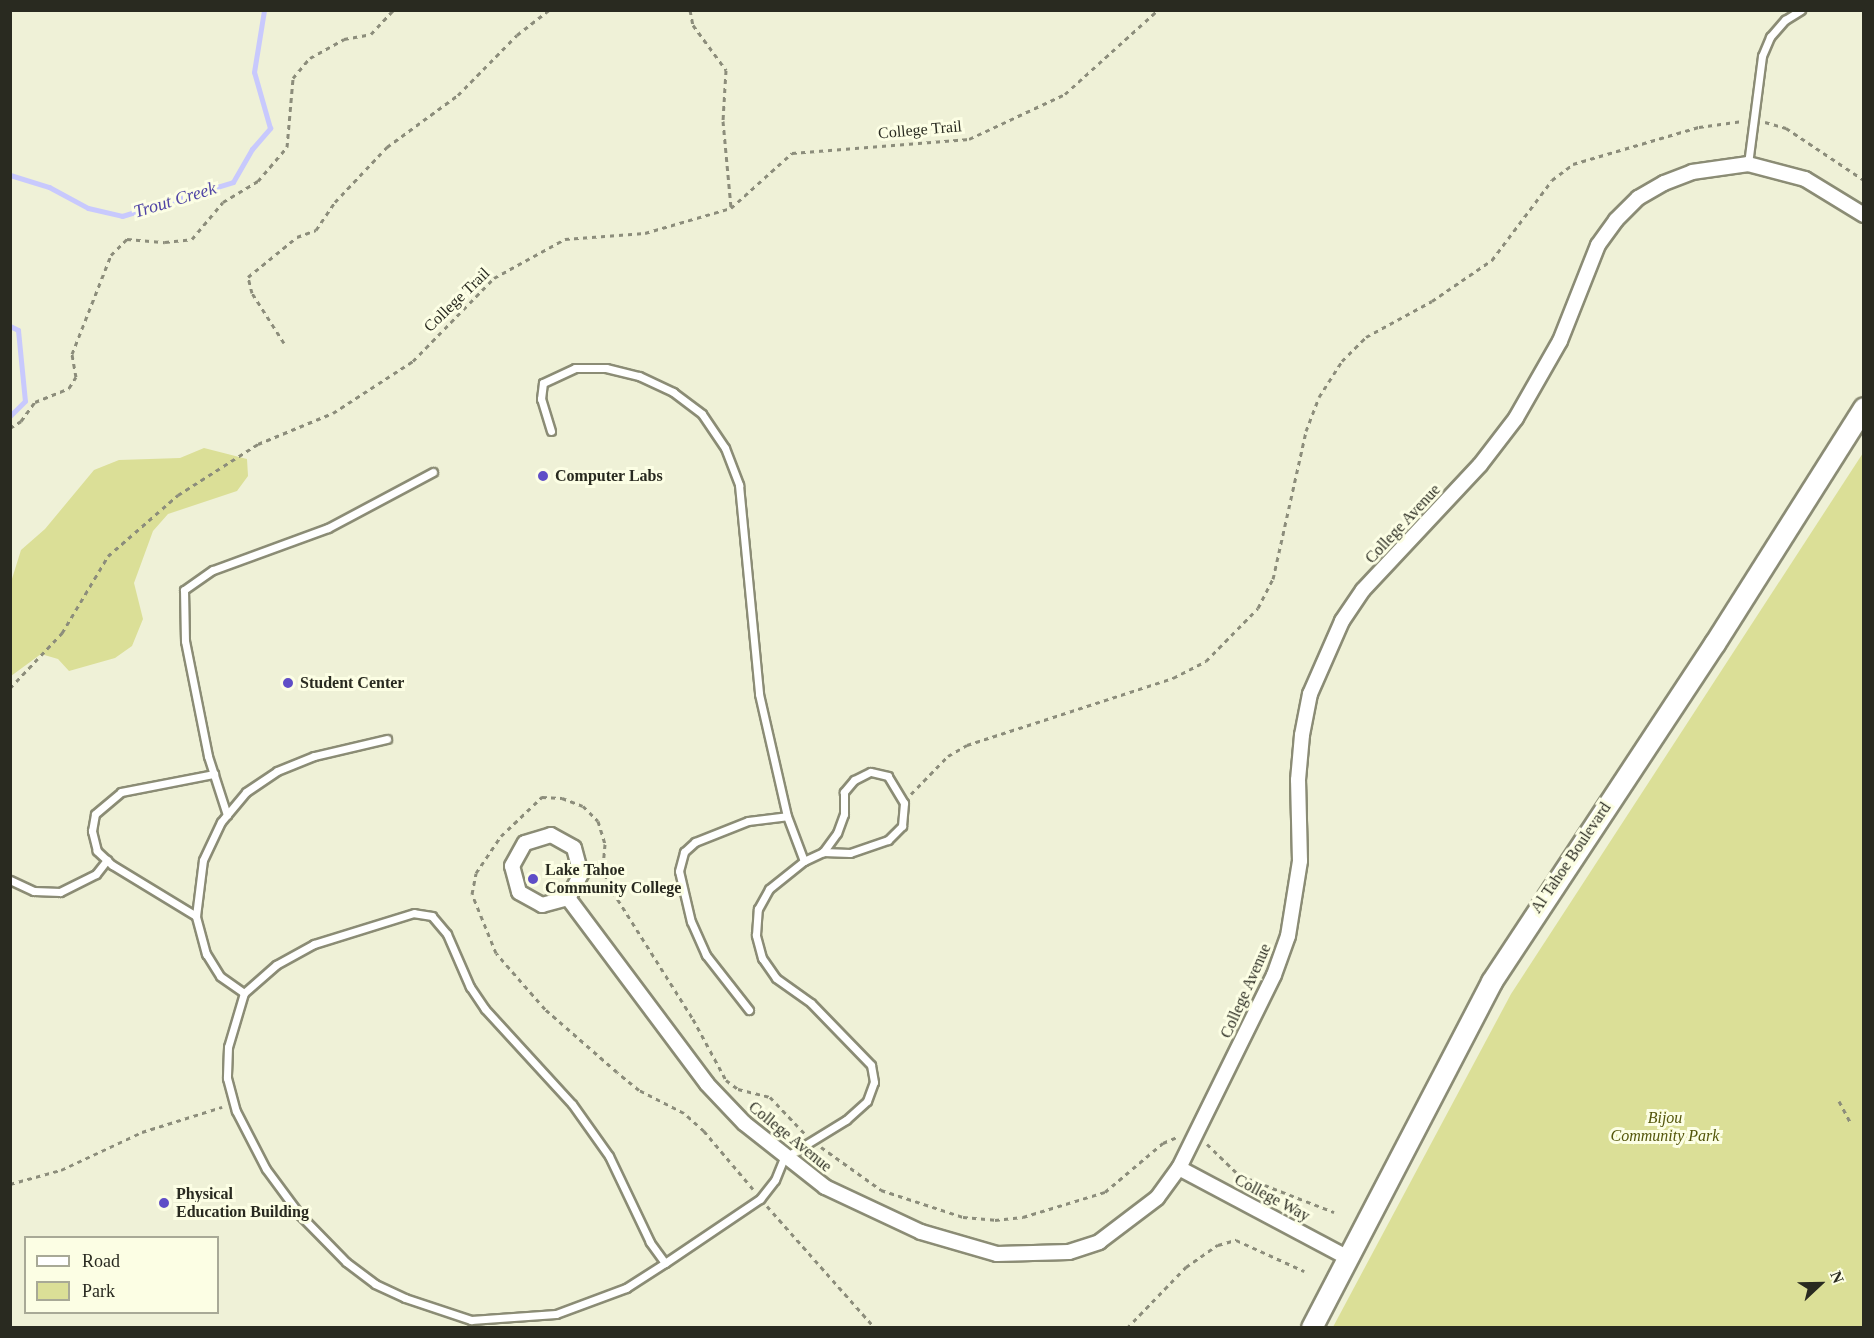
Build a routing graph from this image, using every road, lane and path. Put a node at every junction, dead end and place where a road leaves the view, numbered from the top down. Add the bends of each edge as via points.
1 (393, 10) edge
2 (549, 10) edge
3 (690, 10) edge
4 (1158, 10) edge
5 (1801, 10) edge
6 (1753, 121) junction
7 (1748, 164) junction
8 (1863, 180) edge
9 (731, 208) junction
10 (1863, 215) edge
11 (284, 343) dead end
12 (1863, 408) edge
13 (10, 428) edge
14 (551, 431) dead end
15 (433, 472) dead end
16 (10, 688) edge
17 (387, 739) dead end
18 (214, 774) junction
19 (904, 803) junction
20 (227, 814) junction
21 (787, 816) junction
22 (823, 852) junction
23 (107, 860) junction
24 (804, 861) junction
25 (10, 880) edge
26 (568, 897) junction
27 (196, 916) junction
28 (244, 993) junction
29 (749, 1010) dead end
30 (1839, 1101) dead end
31 (236, 1111) junction
32 (1851, 1124) dead end
33 (1192, 1139) junction
34 (812, 1141) junction
35 (784, 1158) junction
36 (1179, 1168) junction
37 (10, 1184) edge
38 (760, 1199) junction
39 (1334, 1212) dead end
40 (1348, 1258) junction
41 (664, 1263) junction
42 (1304, 1271) dead end
43 (875, 1328) edge
44 (1127, 1328) edge
45 (1312, 1328) edge

1 - 13 path via 371,34 344,39 310,58 293,78 287,147 258,181 223,202 192,239 127,239 111,255 72,354 76,377 69,388 35,402 21,421
2 - 11 path via 517,35 458,95 387,147 335,202 316,230 297,237 248,277 252,293
3 - 9 path via 693,25 726,70 723,121
4 - 9 path, College Trail via 1065,94 969,139 792,153
5 - 6 lane via 1770,37 1762,56
6 - 7 lane
6 - 8 path via 1786,128
6 - 19 path via 1700,127 1598,155 1573,165 1552,180 1492,260 1432,301 1366,337 1342,361 1319,397 1306,431 1273,579 1258,608 1232,638 1206,661 1173,678 967,746 948,756
7 - 10 street, College Avenue via 1805,179
7 - 33 street, College Avenue via 1692,172 1664,183 1638,198 1616,220 1598,245 1560,341 1516,418 1480,465 1363,590 1342,621 1310,694 1302,735 1298,780 1300,861 1288,936 1257,1014
9 - 16 path, College Trail via 645,233 565,239 494,278 413,361 333,413 258,444 178,495 108,556 62,633
12 - 40 main road, Al Tahoe Boulevard via 1715,644 1512,948
14 - 21 lane via 542,399 543,383 575,368 606,368 639,376 673,392 702,414 724,448 739,485 759,694
15 - 18 lane via 328,528 213,570 184,590 185,642
17 - 20 lane via 314,756 277,771 246,792
18 - 20 lane
18 - 23 lane via 121,792 106,803 95,814 92,831 97,851
19 - 22 lane via 902,825 888,840 850,853
19 - 22 lane via 888,776 870,772 854,780 844,792 844,814 837,833
20 - 27 lane via 203,860
21 - 24 lane
21 - 29 lane via 748,821 695,842 684,852 679,871 691,922 706,955
22 - 24 lane
23 - 25 lane via 96,874 60,892 34,891
23 - 27 lane
24 - 34 lane via 769,889 758,909 756,935 762,958 776,978 860,1049 871,1065 874,1082 867,1101 846,1120
26 - 26 street via 581,874 574,848 551,836 525,843 512,866 519,892 542,905
26 - 35 street, College Avenue via 707,1084
27 - 28 lane via 207,954 220,976
28 - 31 lane via 228,1047 227,1078
28 - 41 lane via 276,965 314,944 414,913 432,916 447,934 470,987 485,1009 572,1104 609,1156
30 - 32 path
31 - 37 path via 219,1106 142,1132 61,1170
31 - 41 lane via 266,1169 300,1215 346,1262 375,1284 405,1298 471,1320 556,1314 626,1288
33 - 34 path via 1175,1136 1126,1177 1087,1200 995,1220 963,1217 881,1190
33 - 36 street, College Avenue
33 - 39 path via 1214,1146 1239,1175
34 - 35 lane
34 - 38 path via 770,1097 738,1089 726,1080 693,1019 608,884 603,865 605,844 598,821 583,806 562,798 543,797 501,836 476,873 472,894 496,953 545,1009 617,1072 639,1090 684,1113 704,1131
35 - 36 street, College Avenue via 825,1187 891,1220 962,1246 1021,1255 1069,1252 1099,1242 1157,1198
35 - 38 lane via 775,1180
36 - 40 street, College Way
38 - 41 lane
38 - 43 path
40 - 45 main road, Al Tahoe Boulevard
42 - 44 path via 1236,1240 1218,1245 1186,1267

